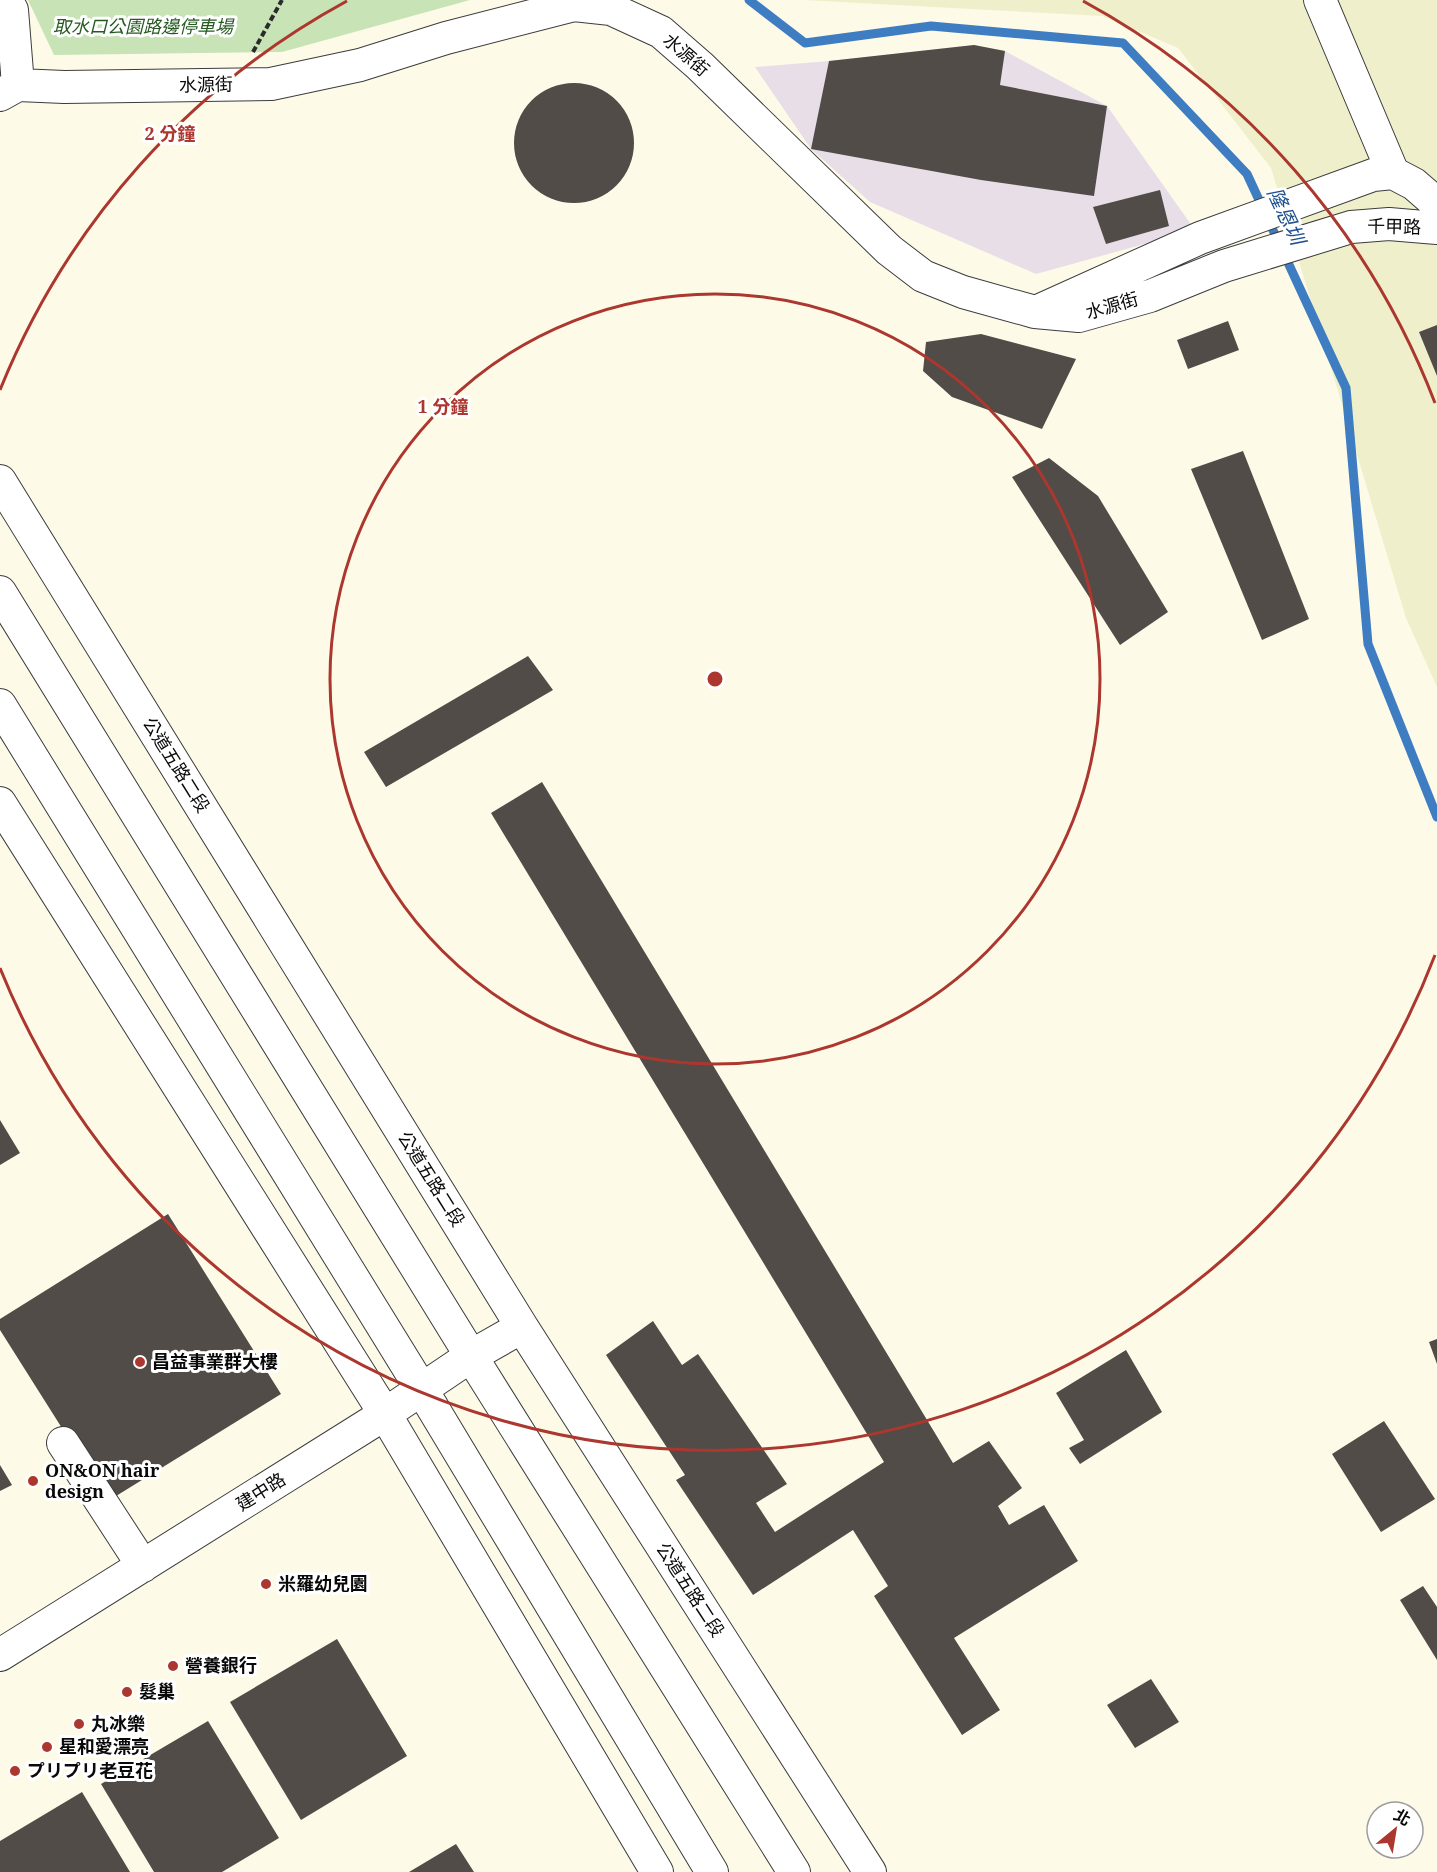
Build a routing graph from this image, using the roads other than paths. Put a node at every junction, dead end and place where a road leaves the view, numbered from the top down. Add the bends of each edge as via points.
1 (6, 0) edge
2 (1320, 0) edge
3 (9, 90) edge
4 (1393, 173) junction
5 (1437, 204) edge
6 (1437, 228) edge
7 (1224, 266) joint
8 (1035, 312) junction
9 (0, 480) edge
10 (0, 592) edge
11 (0, 705) edge
12 (0, 803) edge
13 (522, 1327) junction
14 (471, 1356) junction
15 (422, 1390) junction
16 (385, 1414) junction
17 (63, 1443) dead end
18 (143, 1566) junction
19 (0, 1655) edge
20 (657, 1872) edge
21 (712, 1872) edge
22 (794, 1872) edge
23 (870, 1872) edge

1 - 3 street via 12,10
2 - 4 street
3 - 8 street, 水源街 via 270,84 360,65 574,5 611,9 661,32 889,250 922,276
4 - 5 street via 1414,184
4 - 8 street via 1335,188 1200,238
6 - 7 street, 千甲路 via 1389,224 1351,227
7 - 8 street, 水源街 via 1150,296 1079,316
9 - 13 street, 公道五路二段
10 - 14 street
11 - 15 street
12 - 16 street
13 - 14 street, 建中路
13 - 23 street, 公道五路二段
14 - 15 street, 建中路
14 - 22 street
15 - 16 street, 建中路
15 - 21 street
16 - 18 street, 建中路
16 - 20 street
17 - 18 street
18 - 19 street, 建中路

